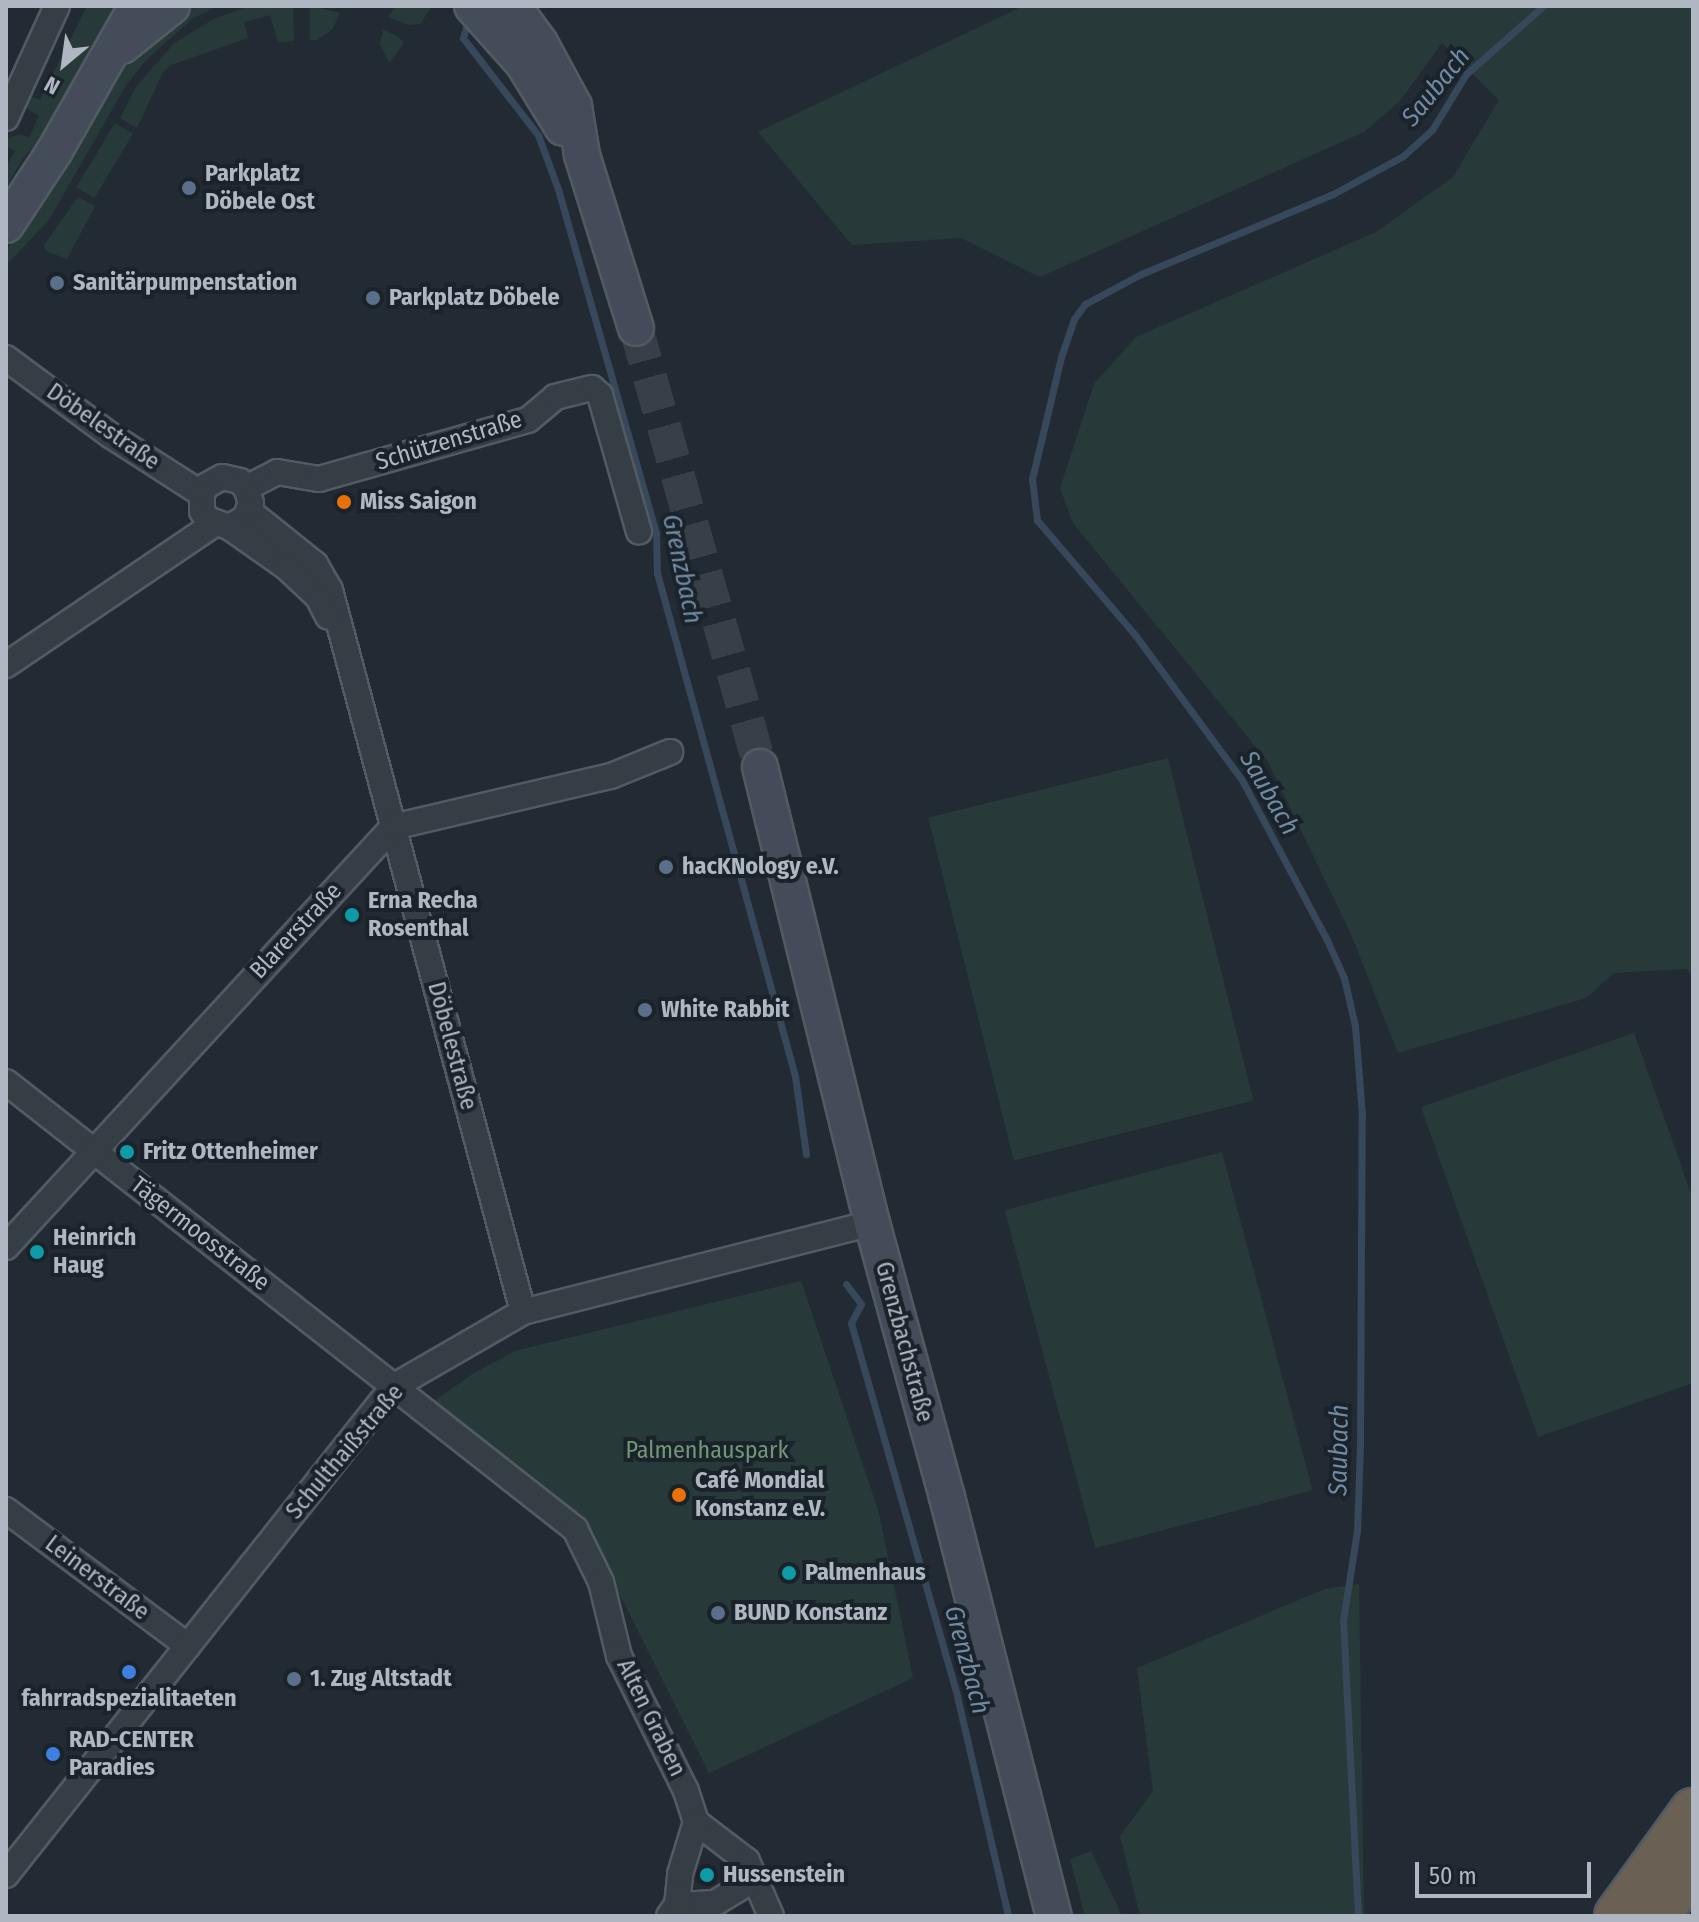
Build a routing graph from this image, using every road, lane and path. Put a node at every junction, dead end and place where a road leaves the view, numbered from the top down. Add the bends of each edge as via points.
1 (57, 6) edge
2 (137, 6) edge
3 (172, 6) edge
4 (472, 6) edge
5 (513, 6) edge
6 (111, 53) junction
7 (6, 118) edge
8 (582, 155) junction
9 (6, 225) edge
10 (636, 328) tunnel mouth
11 (6, 358) edge
12 (202, 494) junction
13 (248, 499) junction
14 (221, 526) junction
15 (639, 532) dead end
16 (341, 640) junction
17 (6, 665) edge
18 (670, 752) dead end
19 (760, 767) tunnel mouth
20 (393, 827) junction
21 (6, 1082) edge
22 (93, 1150) junction
23 (872, 1223) junction
24 (6, 1247) edge
25 (523, 1312) junction
26 (393, 1387) junction
27 (6, 1510) edge
28 (188, 1646) junction
29 (1693, 1811) edge
30 (696, 1822) junction
31 (1693, 1867) edge
32 (6, 1875) edge
33 (756, 1878) junction
34 (673, 1911) edge
35 (771, 1916) edge
36 (1054, 1916) edge
37 (1617, 1916) edge
38 (1657, 1916) edge

1 - 7 street
2 - 6 street
3 - 6 street
4 - 8 street via 523,63
5 - 8 street via 574,106
6 - 9 street
8 - 10 street
11 - 12 street, Döbelestraße
12 - 13 street via 222,477 240,481
12 - 14 street via 202,511
13 - 14 street via 237,524
13 - 15 street, Schützenstraße via 277,472 319,479 528,420 555,397 592,388 600,395
13 - 16 street, Döbelestraße via 315,564 330,590
14 - 16 street, Döbelestraße via 286,567 318,597
14 - 17 street
16 - 20 street, Döbelestraße
18 - 20 street via 611,776
19 - 23 street, Grenzbachstraße
20 - 22 street, Blarerstraße
20 - 25 street, Döbelestraße
21 - 22 street, Tägermoosstraße
22 - 24 street, Blarerstraße
22 - 26 street, Tägermoosstraße
23 - 25 street, Schulthaißstraße
23 - 36 street, Grenzbachstraße
25 - 26 street, Schulthaißstraße
26 - 28 street, Schulthaißstraße
26 - 30 street, Alten Graben via 575,1529 601,1582 619,1656
27 - 28 street, Leinerstraße
28 - 32 street, Schulthaißstraße
29 - 37 highway
30 - 33 street via 747,1861
30 - 34 street
31 - 38 highway
33 - 34 street via 715,1903
33 - 35 street

